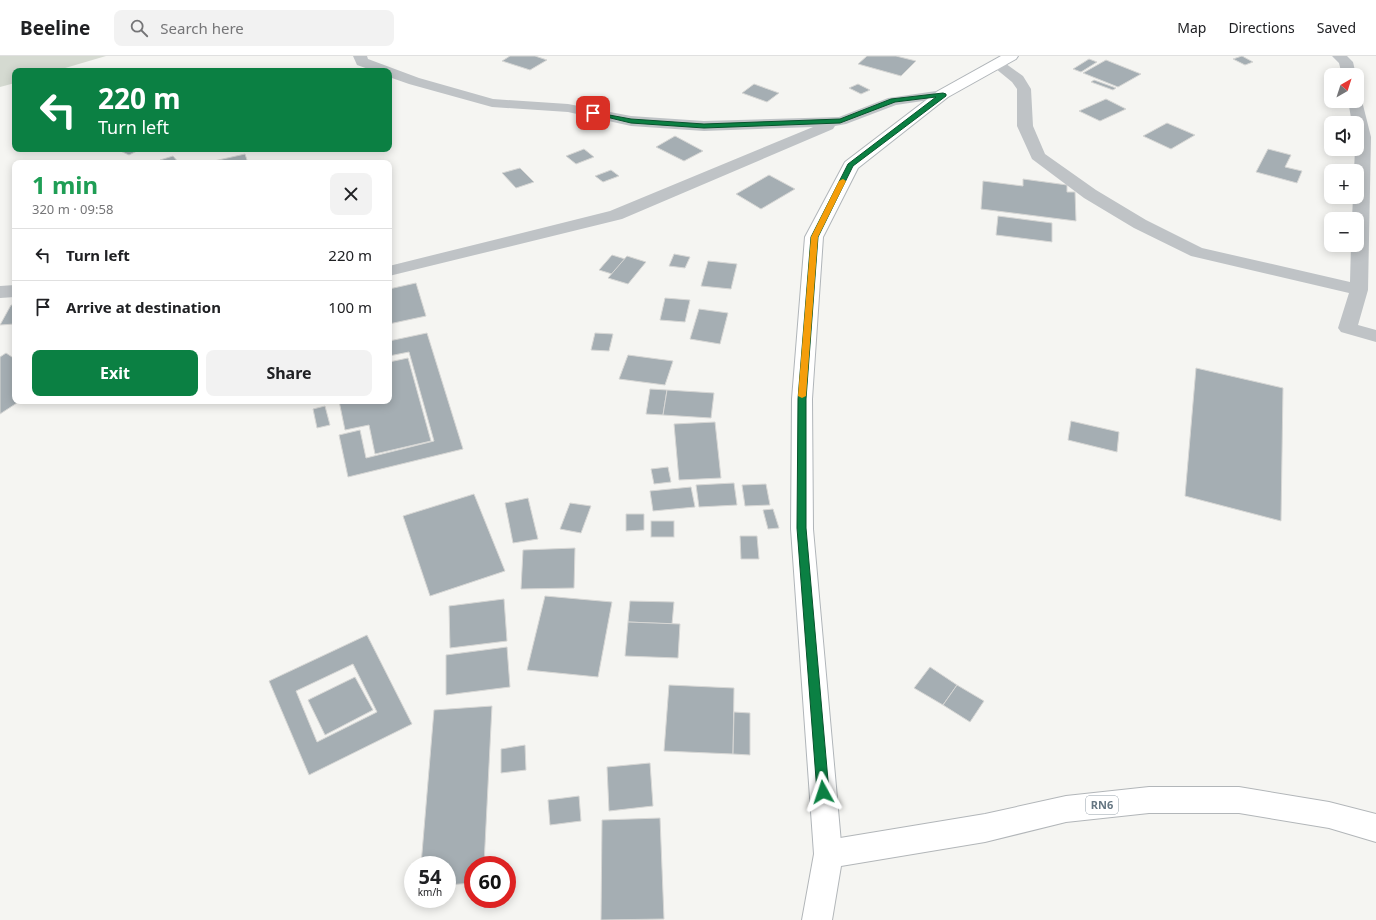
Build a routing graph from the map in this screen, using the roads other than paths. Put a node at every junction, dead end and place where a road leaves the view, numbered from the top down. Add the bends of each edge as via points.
1 (360, 56) edge
2 (1338, 56) edge
3 (1004, 60) edge
4 (379, 68) edge
5 (1347, 68) edge
6 (392, 73) edge
7 (943, 94) junction
8 (1357, 108) edge
9 (840, 121) junction
10 (392, 269) edge
11 (1359, 290) junction
12 (12, 291) edge
13 (0, 292) edge
14 (1376, 336) edge
15 (1376, 828) edge
16 (828, 854) junction
17 (817, 920) edge

1 - 4 street via 362,62
2 - 5 street via 1346,62
3 - 7 main road
3 - 11 street via 1024,89 1025,126 1038,156 1090,194 1140,224 1197,252
6 - 9 street via 492,103 568,108 631,121 704,126
7 - 9 street via 894,101
7 - 16 main road via 851,165 814,237 802,399 802,528
8 - 11 street via 1364,137
9 - 10 street via 616,215
11 - 14 street via 1348,328
12 - 13 street
15 - 16 main road, RN6 via 1329,815 1239,800 1150,800 1066,809 985,828
16 - 17 main road

